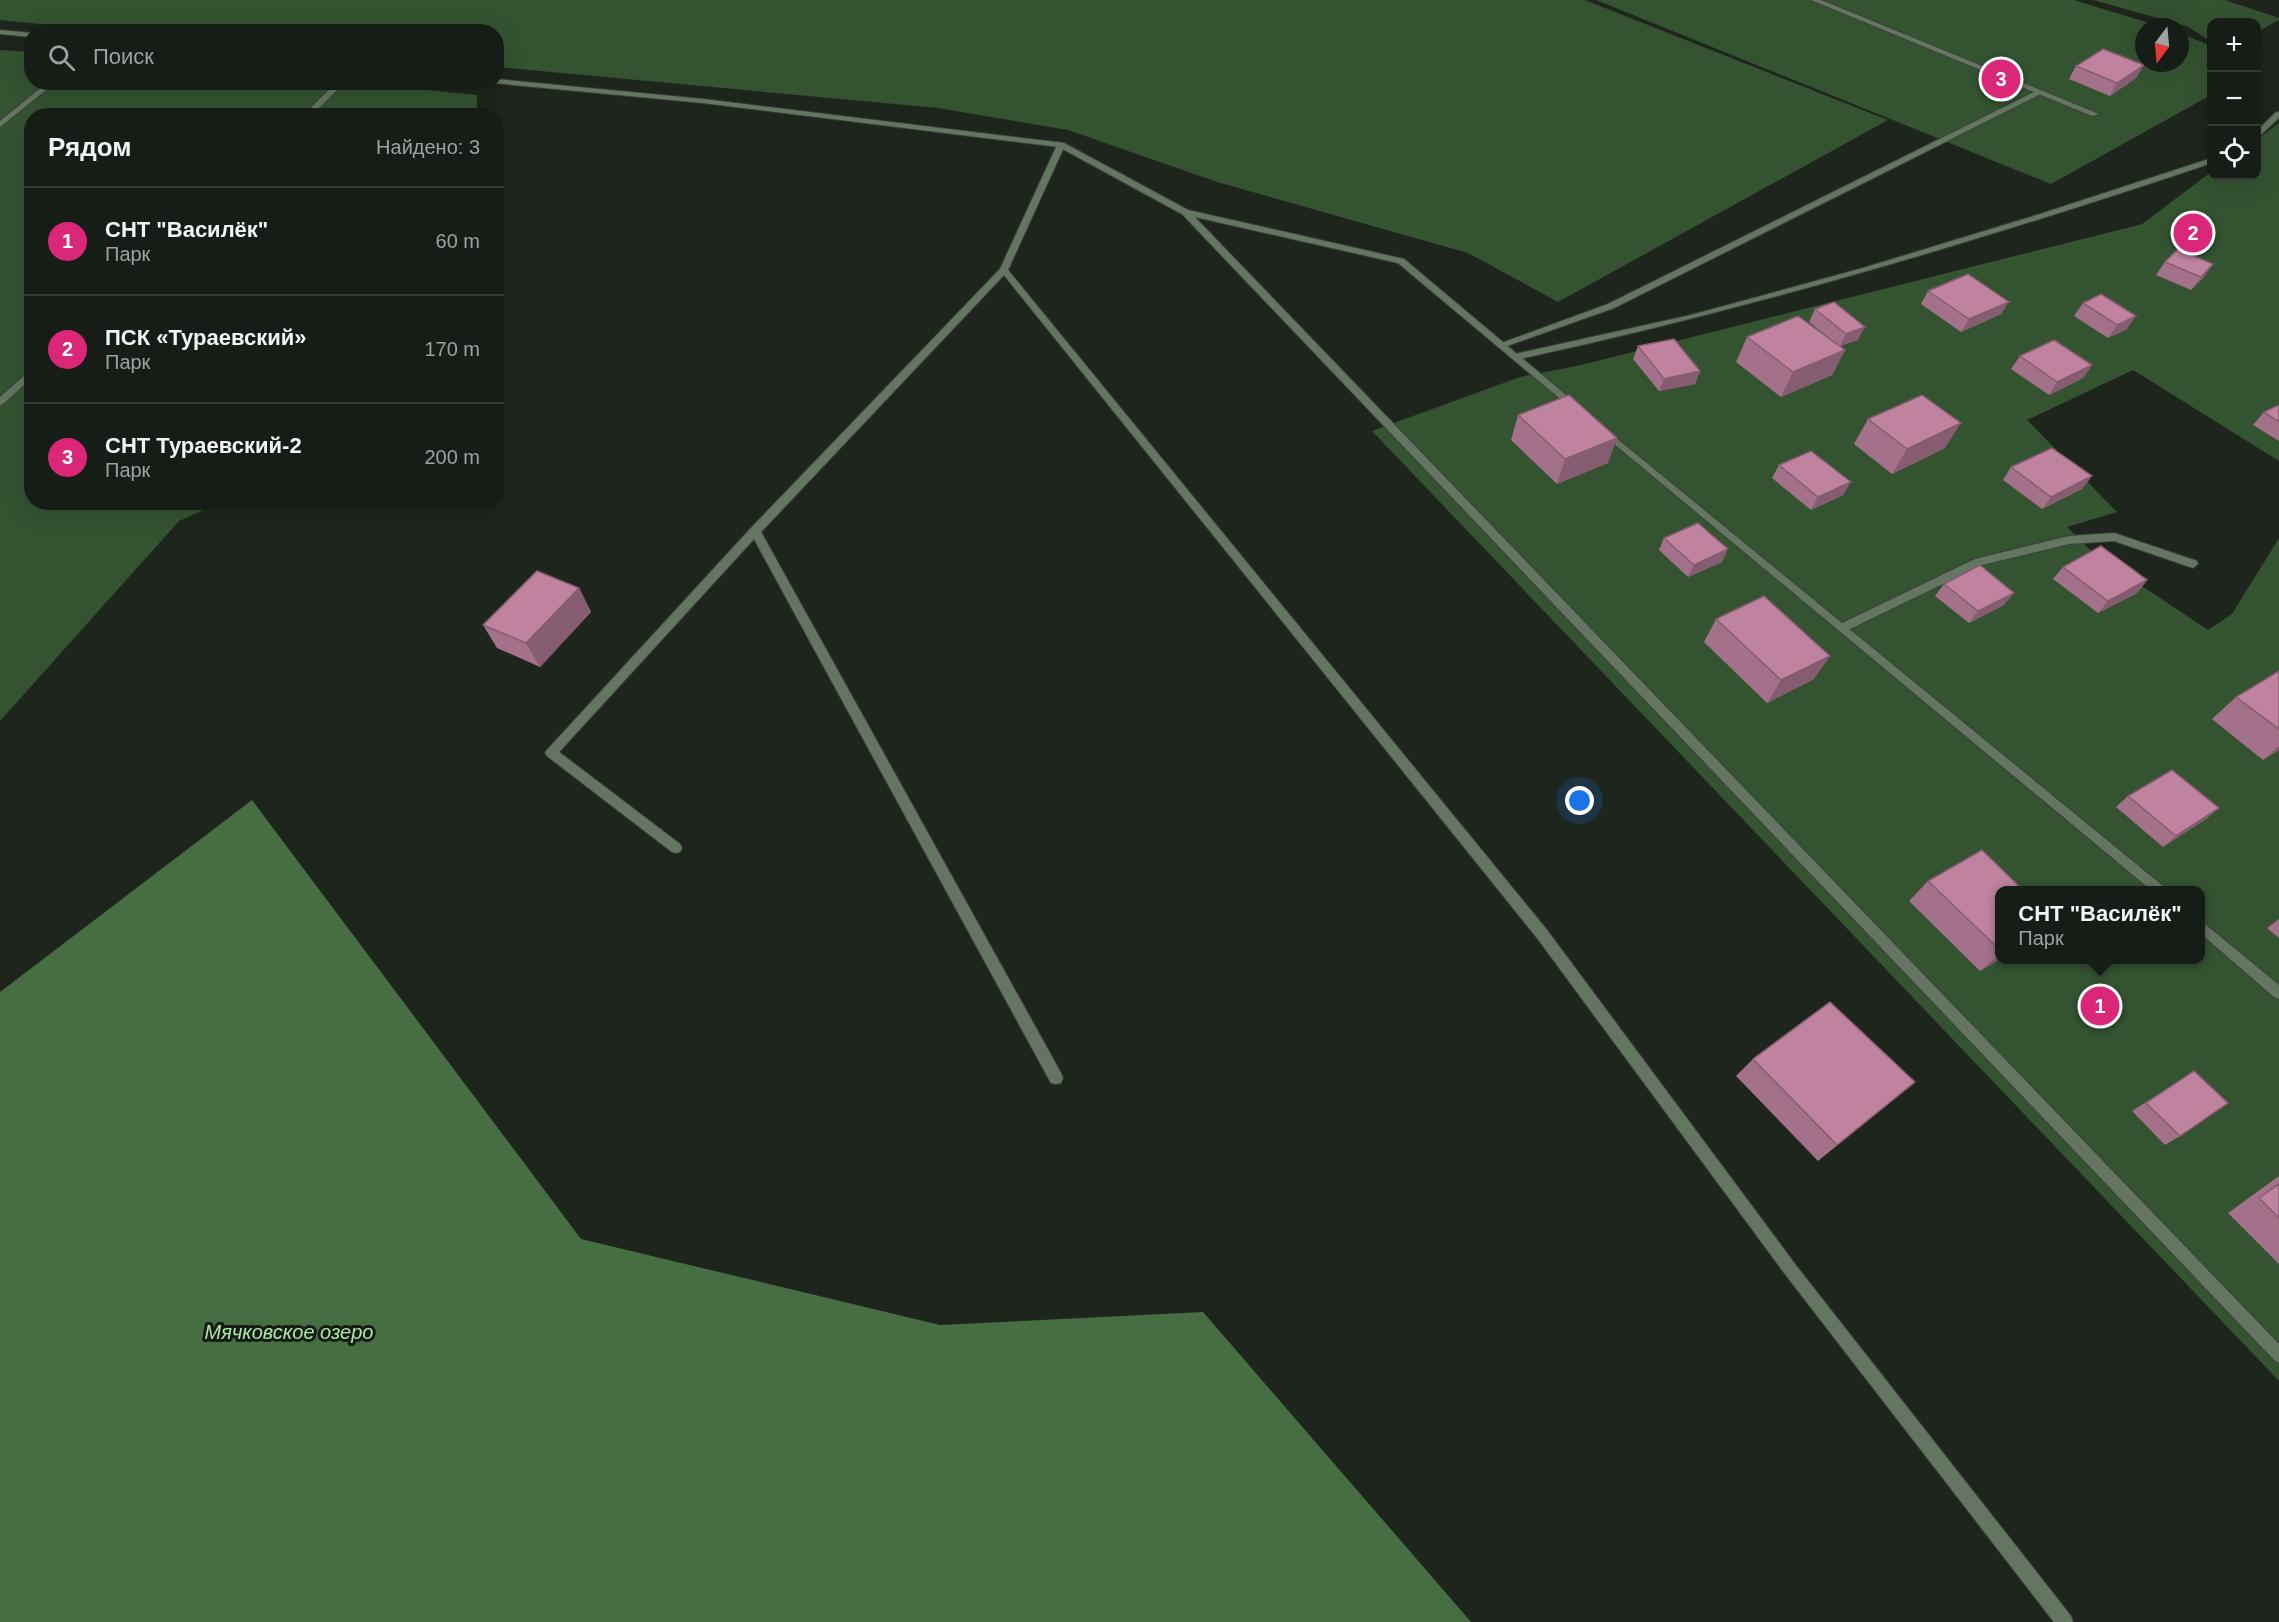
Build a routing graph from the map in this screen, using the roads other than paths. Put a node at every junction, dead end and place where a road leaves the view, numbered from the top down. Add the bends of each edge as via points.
1 (1815, 0) edge
2 (0, 32) edge
3 (24, 34) edge
4 (504, 82) edge
5 (43, 90) edge
6 (334, 90) edge
7 (2041, 92) junction
8 (314, 108) edge
9 (2095, 114) dead end
10 (2279, 114) edge
11 (0, 125) edge
12 (2261, 131) edge
13 (1061, 145) junction
14 (2207, 161) edge
15 (1185, 212) junction
16 (1004, 270) junction
17 (1501, 345) junction
18 (1515, 357) junction
19 (24, 380) edge
20 (0, 402) edge
21 (1579, 410) edge
22 (1597, 425) edge
23 (755, 531) junction
24 (2193, 564) dead end
25 (1842, 628) junction
26 (676, 848) dead end
27 (2153, 886) edge
28 (2205, 929) edge
29 (2279, 993) edge
30 (1056, 1078) dead end
31 (2279, 1355) edge
32 (2064, 1622) edge

1 - 7 street
2 - 3 street
4 - 13 street via 703,101
5 - 11 street
6 - 8 street
7 - 9 street
7 - 17 street via 1611,306
10 - 12 street
13 - 15 street
13 - 16 street
14 - 18 street via 1970,239 1712,313
15 - 17 street via 1401,261
15 - 31 street
16 - 23 street
16 - 32 street via 1542,934 1793,1273
17 - 18 street
18 - 21 street
19 - 20 street
22 - 25 street
23 - 26 street via 551,753
23 - 30 street
24 - 25 street via 2114,537 2069,540 1979,562
25 - 27 street
28 - 29 street

